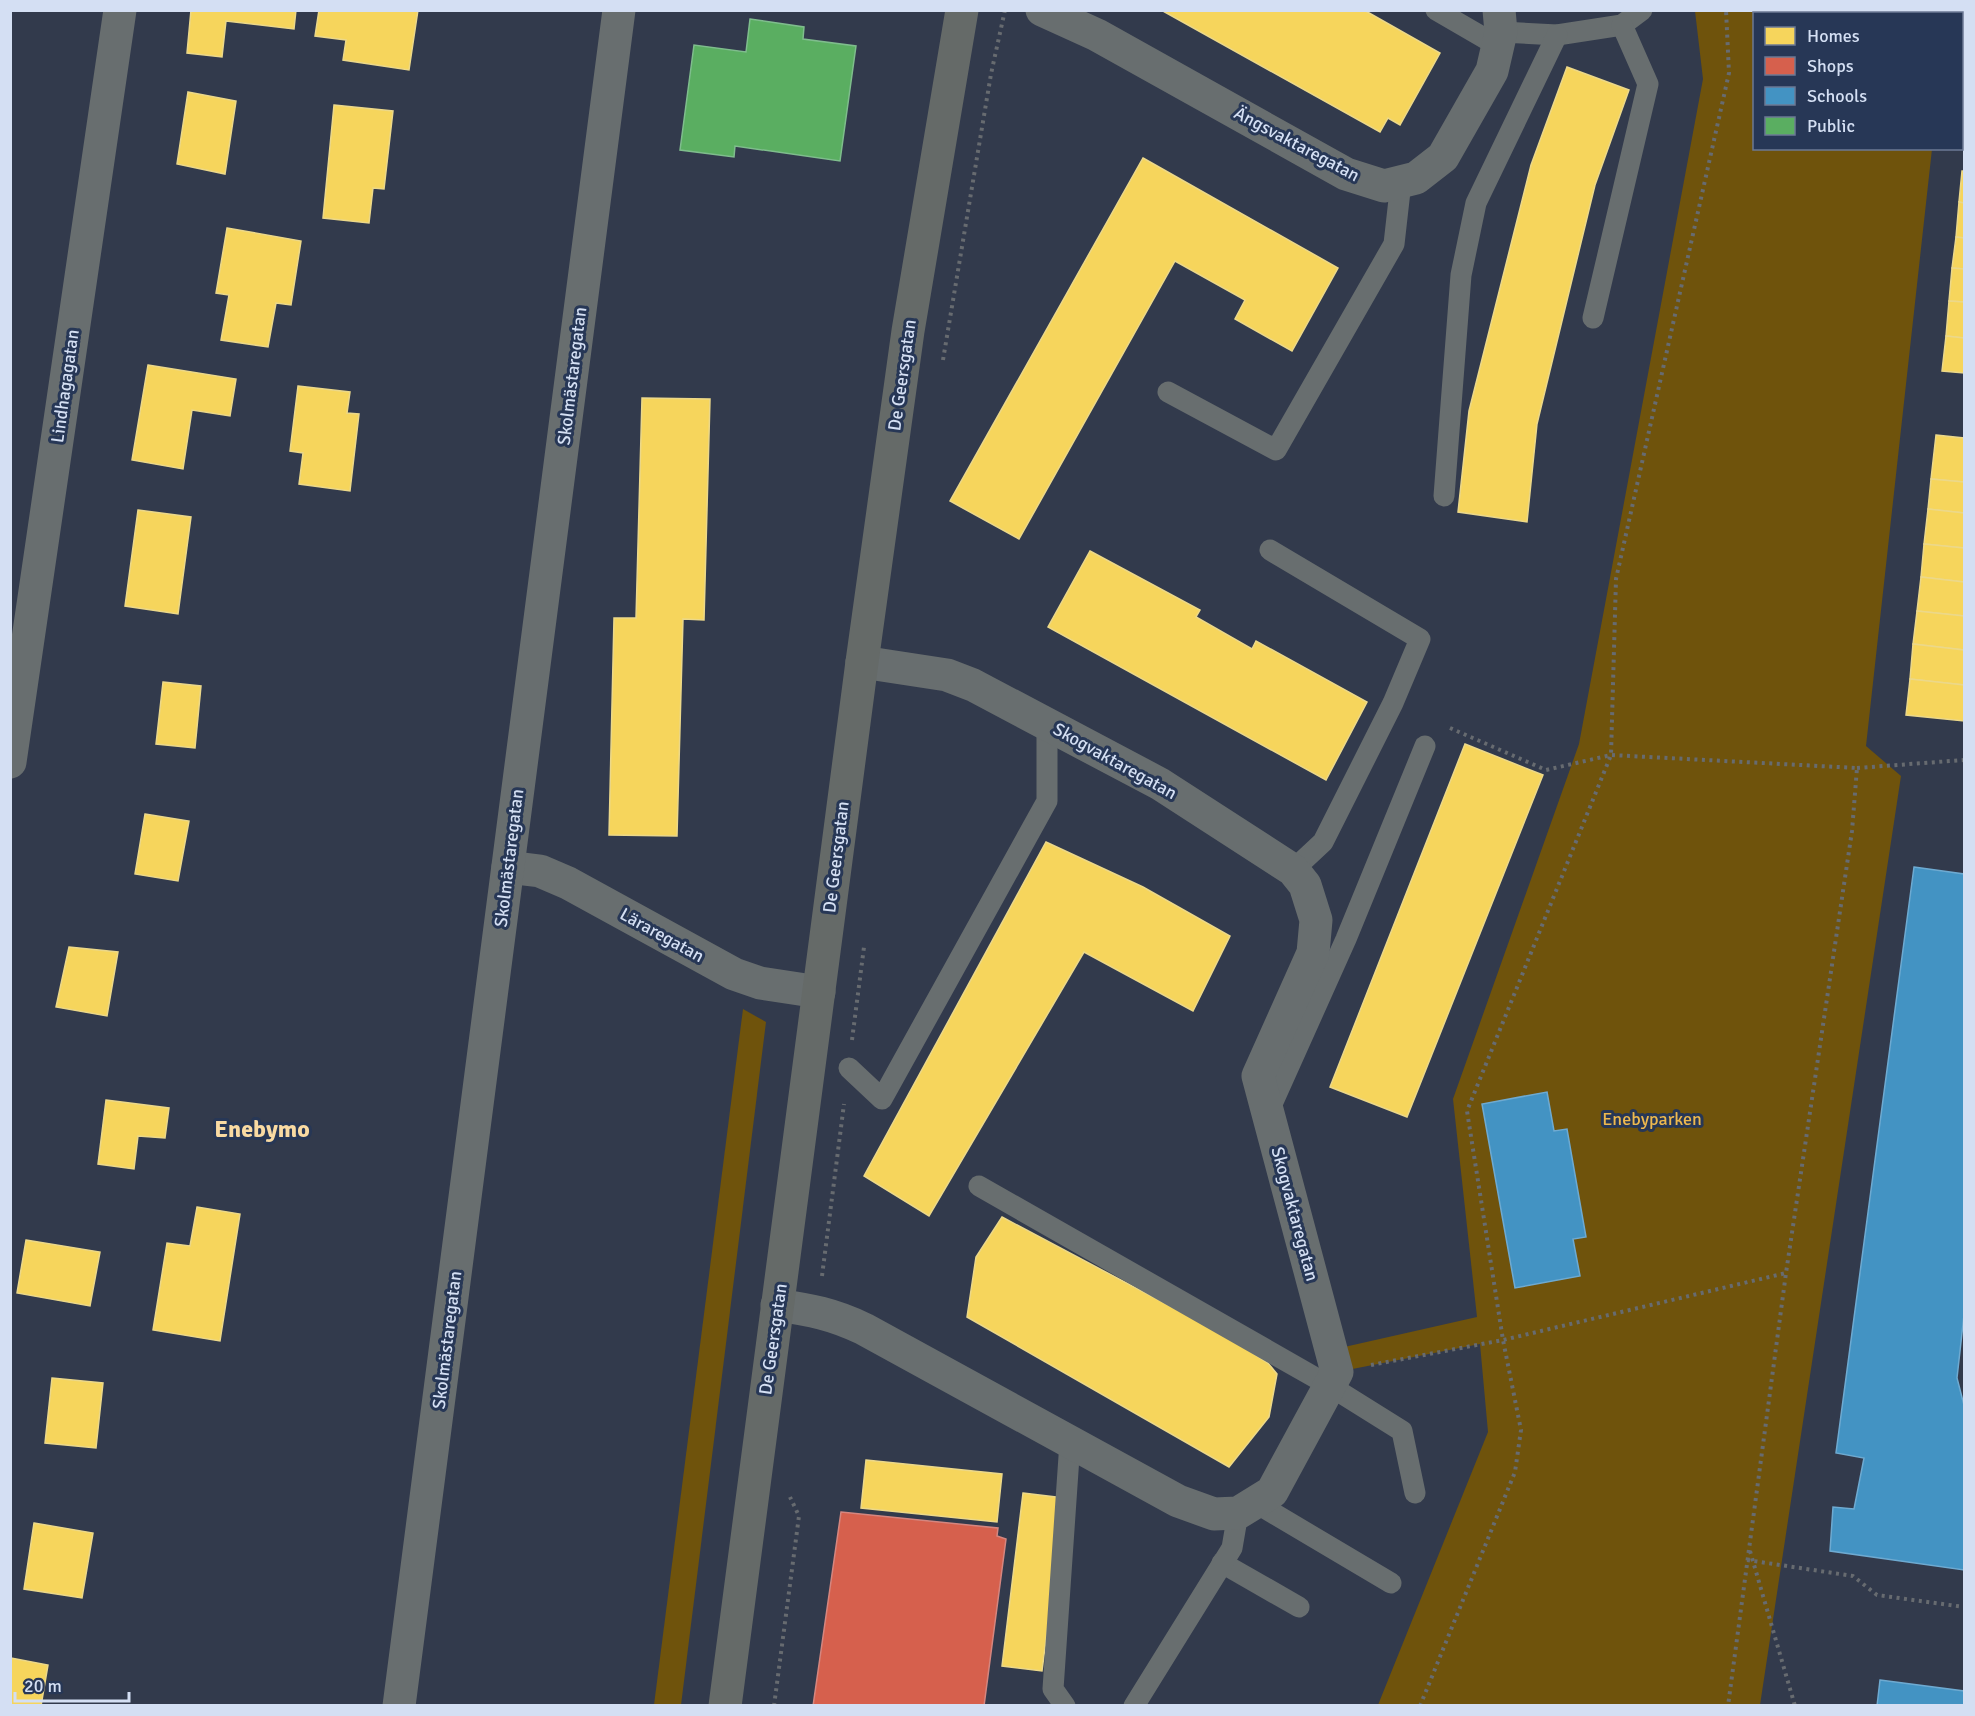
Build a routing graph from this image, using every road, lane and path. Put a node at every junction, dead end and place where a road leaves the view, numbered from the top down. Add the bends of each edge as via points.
1 (120, 10) edge
2 (619, 10) edge
3 (962, 10) edge
4 (1005, 10) edge
5 (1042, 10) edge
6 (1436, 10) edge
7 (1642, 10) edge
8 (1726, 10) edge
9 (1622, 25) junction
10 (1499, 30) edge
11 (1557, 35) junction
12 (1401, 182) junction
13 (1593, 318) dead end
14 (943, 364) dead end
15 (1168, 392) dead end
16 (1444, 496) dead end
17 (1270, 550) dead end
18 (862, 662) junction
19 (1047, 724) junction
20 (1448, 727) dead end
21 (1425, 746) dead end
22 (1611, 755) junction
23 (1965, 760) edge
24 (10, 762) edge
25 (1857, 768) junction
26 (508, 867) junction
27 (1293, 870) junction
28 (865, 937) dead end
29 (1346, 939) junction
30 (1313, 953) junction
31 (819, 992) junction
32 (849, 1068) junction
33 (1268, 1113) junction
34 (979, 1186) dead end
35 (1786, 1273) junction
36 (777, 1305) junction
37 (818, 1311) junction
38 (1503, 1340) junction
39 (1334, 1379) junction
40 (1070, 1442) junction
41 (1415, 1493) dead end
42 (790, 1496) dead end
43 (1247, 1508) junction
44 (1749, 1547) junction
45 (1747, 1560) junction
46 (1753, 1561) junction
47 (1222, 1563) junction
48 (1390, 1583) dead end
49 (1299, 1607) dead end
50 (1965, 1607) edge
51 (399, 1706) edge
52 (725, 1706) edge
53 (774, 1706) edge
54 (1065, 1706) edge
55 (1134, 1706) edge
56 (1420, 1706) edge
57 (1728, 1706) edge
58 (1795, 1706) edge

1 - 24 street, Lindhagagatan
2 - 26 street, Skolmästaregatan
3 - 18 main road, De Geersgatan via 908,331
4 - 14 path
5 - 12 street, Ängsvaktaregatan via 1097,35 1346,174 1384,186
6 - 10 lane
7 - 9 lane
8 - 22 path via 1729,73 1616,579
9 - 11 lane
9 - 13 lane via 1648,84
10 - 11 lane
10 - 12 street, Ängsvaktaregatan via 1492,71 1443,157 1416,178
11 - 16 lane via 1476,203 1461,275
12 - 15 lane via 1394,244 1276,450
17 - 27 lane via 1420,639 1333,824 1323,842
18 - 19 street, Skogvaktaregatan via 948,675
18 - 31 main road, De Geersgatan
19 - 27 street, Skogvaktaregatan via 1160,784
19 - 32 lane via 1047,801 882,1099
20 - 22 path via 1546,770
21 - 29 lane
22 - 25 path
22 - 38 path via 1467,1111
23 - 25 path
25 - 35 path via 1852,831
26 - 31 street, Läraregatan via 540,871 568,884 734,974
26 - 51 street, Skolmästaregatan
27 - 30 street, Skogvaktaregatan via 1305,885 1316,920
28 - 32 path
29 - 30 lane
29 - 33 lane
30 - 33 street, Skogvaktaregatan via 1258,1076
31 - 36 main road, De Geersgatan
32 - 37 path
33 - 39 street, Skogvaktaregatan
34 - 39 lane
35 - 38 path
35 - 44 path
36 - 37 street
36 - 52 main road, De Geersgatan
37 - 40 street via 864,1329
38 - 39 path
38 - 56 path via 1521,1430 1515,1472
39 - 41 lane via 1402,1431
39 - 43 street via 1272,1492
40 - 43 street via 1178,1501 1214,1514
40 - 54 lane via 1053,1689
42 - 53 path via 799,1516
43 - 47 lane
43 - 48 lane
44 - 45 path
44 - 46 path
45 - 46 path
45 - 57 path
46 - 50 path via 1853,1576 1877,1595
46 - 58 path
47 - 49 lane
47 - 55 lane

